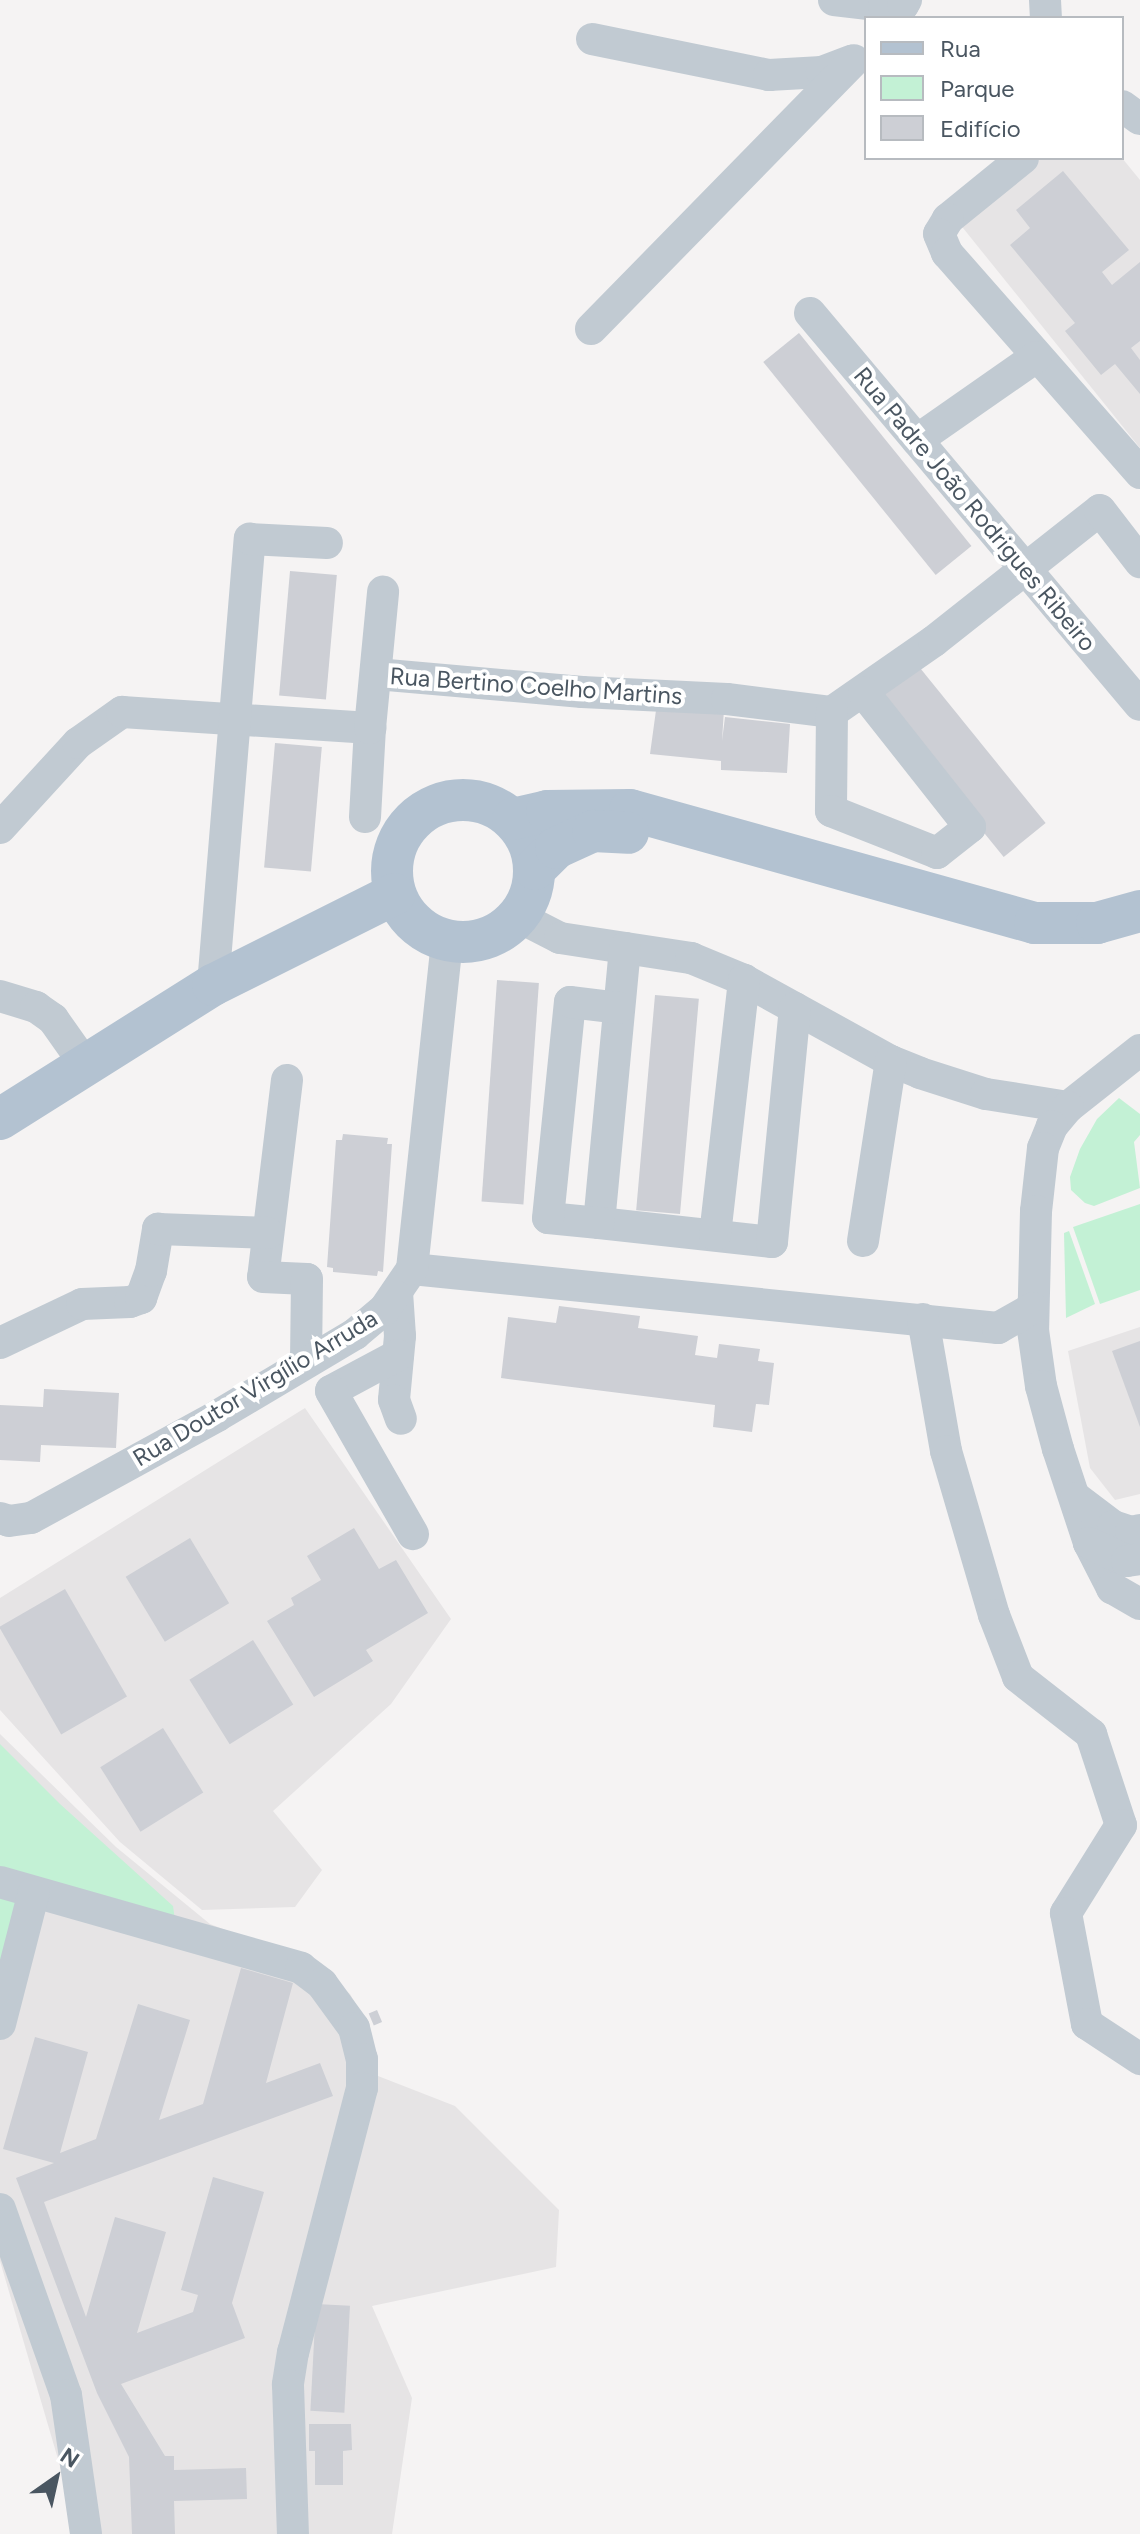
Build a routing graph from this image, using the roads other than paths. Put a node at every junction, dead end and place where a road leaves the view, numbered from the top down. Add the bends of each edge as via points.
1 (834, 0) edge
2 (900, 8) edge
3 (592, 39) dead end
4 (860, 56) edge
5 (1021, 160) edge
6 (810, 313) dead end
7 (591, 329) dead end
8 (1036, 357) junction
9 (917, 440) junction
10 (1140, 473) edge
11 (327, 543) dead end
12 (1140, 562) edge
13 (1024, 568) junction
14 (383, 592) dead end
15 (376, 674) junction
16 (864, 693) junction
17 (1140, 705) edge
18 (832, 712) junction
19 (235, 717) junction
20 (370, 728) junction
21 (365, 817) dead end
22 (513, 819) junction
23 (0, 828) edge
24 (702, 832) junction
25 (535, 869) junction
26 (395, 894) junction
27 (1140, 911) edge
28 (519, 917) junction
29 (447, 941) junction
30 (625, 948) junction
31 (744, 980) junction
32 (213, 985) junction
33 (0, 996) edge
34 (619, 1008) junction
35 (795, 1008) junction
36 (1140, 1050) edge
37 (891, 1061) junction
38 (87, 1067) junction
39 (287, 1080) dead end
40 (1068, 1107) junction
41 (0, 1119) edge
42 (599, 1223) junction
43 (268, 1233) junction
44 (715, 1235) junction
45 (863, 1241) dead end
46 (405, 1280) junction
47 (1033, 1308) junction
48 (923, 1319) junction
49 (0, 1343) edge
50 (398, 1355) junction
51 (306, 1359) junction
52 (401, 1419) dead end
53 (1076, 1498) junction
54 (3, 1524) edge
55 (1140, 1530) edge
56 (413, 1534) dead end
57 (1089, 1543) junction
58 (1140, 1559) edge
59 (1140, 1604) edge
60 (0, 1882) edge
61 (34, 1892) junction
62 (0, 2024) edge
63 (1140, 2059) edge
64 (0, 2209) edge
65 (86, 2534) edge
66 (293, 2534) edge

1 - 2 street
3 - 4 street via 769,75 822,72
4 - 7 street
5 - 8 street via 948,219 939,234 947,253
6 - 9 street, Rua Padre João Rodrigues Ribeiro
8 - 9 street
8 - 10 street
9 - 13 street, Rua Padre João Rodrigues Ribeiro
11 - 19 street via 250,539
12 - 13 street via 1100,510
13 - 16 street
13 - 17 street, Rua Padre João Rodrigues Ribeiro
14 - 15 street
15 - 18 street, Rua Bertino Coelho Martins via 727,699
15 - 20 street, Rua Bertino Coelho Martins
16 - 18 street
16 - 18 street via 970,827 937,853 831,811
19 - 20 street
19 - 23 street via 122,712 78,743
19 - 32 street
20 - 21 street, Rua Bertino Coelho Martins
22 - 24 main road via 547,811 630,810
22 - 25 main road via 529,841
22 - 26 main road via 493,805 470,799 424,810 395,847
24 - 25 main road via 593,831 556,848
24 - 27 main road via 1035,923 1097,923
25 - 28 main road via 531,894
26 - 29 main road via 407,915
26 - 32 main road
28 - 29 main road via 498,934 473,942
28 - 30 street via 560,938
29 - 46 street
30 - 31 street via 691,958
30 - 34 street
31 - 35 street
31 - 44 street
32 - 38 main road
33 - 38 street via 36,1007 53,1019
34 - 42 street
34 - 42 street via 570,1002 548,1218
35 - 37 street
35 - 44 street via 772,1242
36 - 40 street
37 - 40 street via 986,1094
37 - 45 street
38 - 41 main road
39 - 43 street
40 - 47 street via 1043,1148
42 - 44 street
43 - 49 street via 158,1229 141,1298 82,1304
43 - 51 street via 263,1277 307,1279
46 - 48 street
46 - 50 street
46 - 51 street, Rua Doutor Virgílio Arruda via 384,1310 355,1334
47 - 48 street via 998,1328
47 - 53 street via 1041,1386
48 - 63 street via 946,1451 998,1627 1018,1677 1091,1734 1121,1825 1066,1913 1087,2024
50 - 52 street via 394,1400
50 - 56 street via 331,1391
51 - 54 street, Rua Doutor Virgílio Arruda via 217,1416 45,1511
53 - 55 street via 1113,1526
53 - 57 street
57 - 58 street via 1127,1561
57 - 59 street via 1112,1588
60 - 61 street
61 - 62 street
61 - 66 street via 301,1968 322,1984 354,2028 362,2088 288,2385
64 - 65 street via 66,2395

